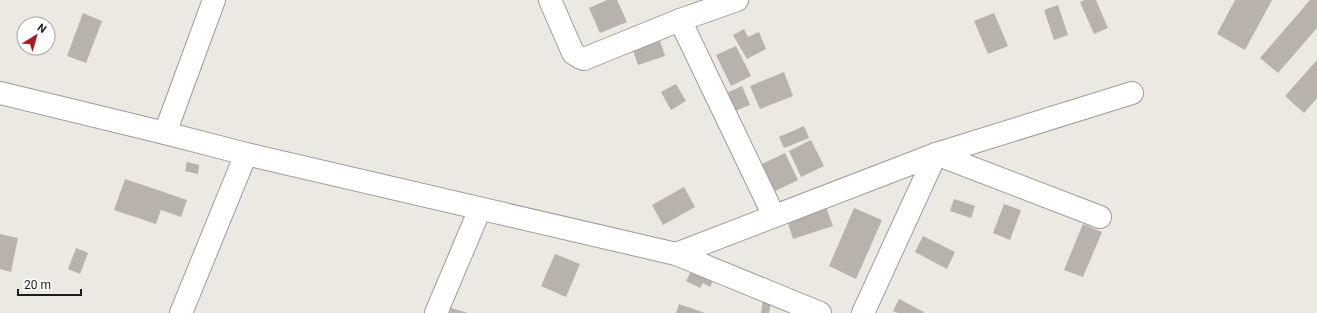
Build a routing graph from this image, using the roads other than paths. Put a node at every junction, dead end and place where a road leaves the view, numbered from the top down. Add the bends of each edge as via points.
1 (214, 0) edge
2 (550, 0) edge
3 (737, 0) edge
4 (680, 20) junction
5 (0, 93) edge
6 (1132, 93) dead end
7 (164, 133) junction
8 (246, 154) junction
9 (936, 154) junction
10 (480, 209) junction
11 (774, 216) junction
12 (1100, 217) dead end
13 (676, 254) junction
14 (181, 313) edge
15 (436, 313) edge
16 (820, 313) edge
17 (863, 313) edge

1 - 7 street
2 - 4 street via 573,52 584,59
3 - 4 street
4 - 11 street
5 - 7 street
6 - 9 street
7 - 8 street
8 - 10 street
8 - 14 street
9 - 11 street
9 - 12 street
9 - 17 street
10 - 13 street
10 - 15 street
11 - 13 street
13 - 16 street

